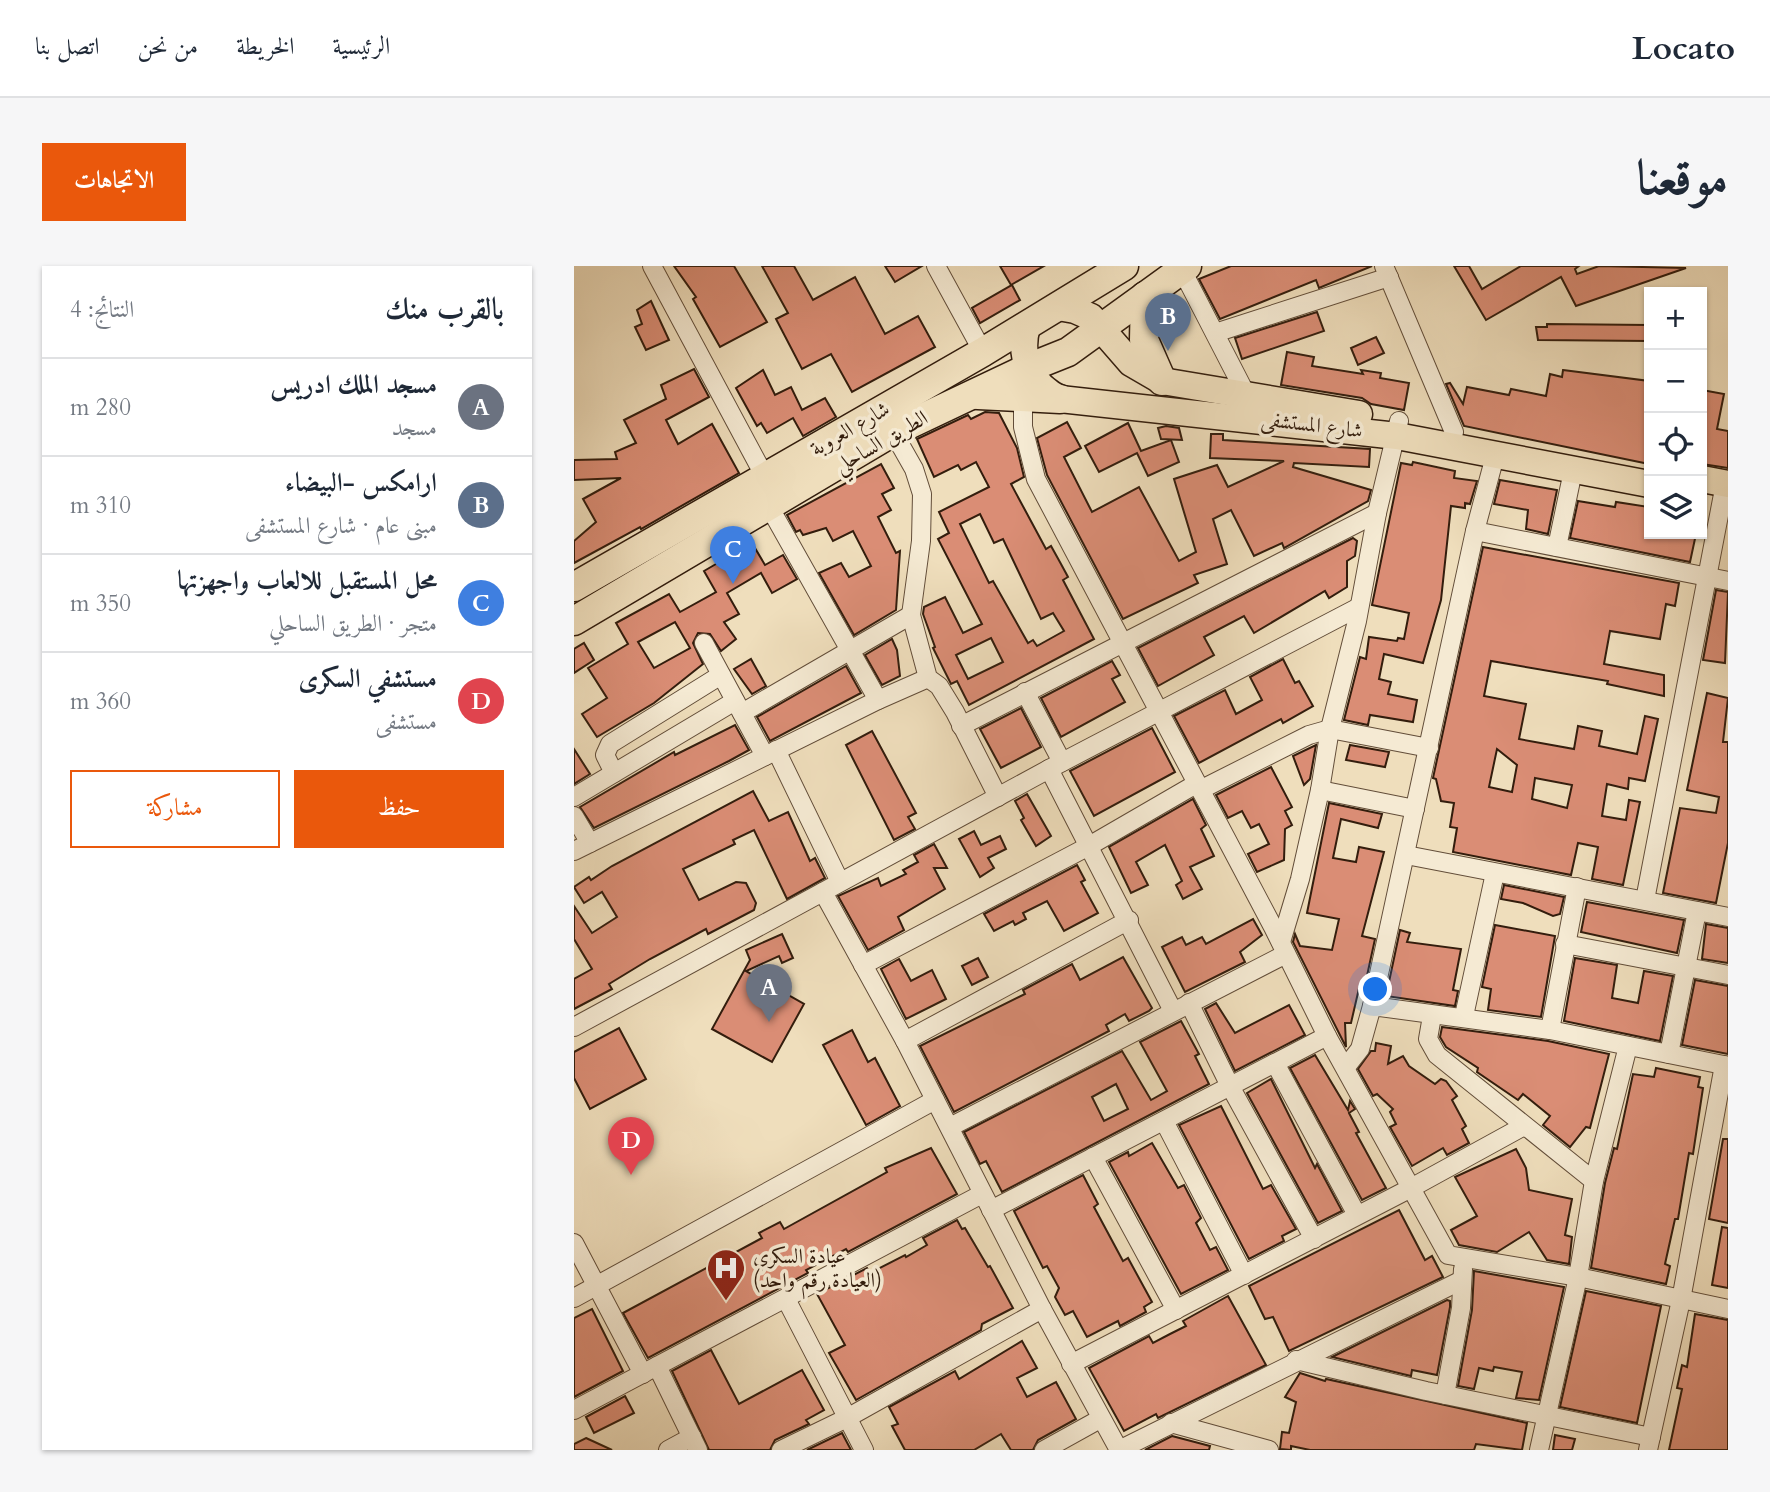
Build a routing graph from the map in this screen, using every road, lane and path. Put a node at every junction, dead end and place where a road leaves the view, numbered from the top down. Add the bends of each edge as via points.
1 (652, 266) edge
2 (936, 266) edge
3 (1124, 266) edge
4 (1185, 268) edge
5 (1386, 272) edge
6 (1145, 296) junction
7 (1058, 307) junction
8 (1027, 326) junction
9 (1104, 329) junction
10 (1215, 333) junction
11 (983, 352) junction
12 (1028, 368) junction
13 (1162, 381) junction
14 (968, 395) junction
15 (1023, 396) junction
16 (1247, 396) junction
17 (1060, 399) junction
18 (1398, 429) junction
19 (893, 432) junction
20 (1454, 432) junction
21 (1495, 456) junction
22 (1644, 469) edge
23 (1573, 471) junction
24 (765, 477) junction
25 (1644, 483) edge
26 (1718, 489) edge
27 (770, 508) junction
28 (1377, 513) junction
29 (1475, 531) junction
30 (1557, 547) junction
31 (1708, 577) junction
32 (1728, 581) edge
33 (579, 584) edge
34 (601, 606) junction
35 (1359, 607) junction
36 (911, 615) junction
37 (574, 621) edge
38 (1121, 641) junction
39 (704, 643) dead end
40 (851, 650) junction
41 (721, 675) junction
42 (928, 678) junction
43 (1025, 692) junction
44 (878, 700) junction
45 (739, 707) junction
46 (1159, 712) junction
47 (961, 726) junction
48 (1330, 729) junction
49 (1429, 748) junction
50 (770, 753) junction
51 (1055, 766) junction
52 (614, 773) junction
53 (1198, 787) junction
54 (1320, 790) junction
55 (574, 797) edge
56 (998, 797) junction
57 (1415, 809) junction
58 (574, 816) edge
59 (1090, 846) junction
60 (582, 847) edge
61 (1406, 855) junction
62 (1495, 873) junction
63 (840, 883) junction
64 (1577, 887) junction
65 (823, 892) junction
66 (1645, 900) junction
67 (1697, 911) junction
68 (1728, 918) edge
69 (1129, 920) junction
70 (1565, 944) junction
71 (1283, 948) junction
72 (863, 965) junction
73 (1684, 967) junction
74 (1728, 975) edge
75 (1189, 1003) junction
76 (1372, 1006) junction
77 (1173, 1011) junction
78 (1432, 1016) junction
79 (1464, 1016) junction
80 (574, 1027) edge
81 (1550, 1030) junction
82 (1327, 1036) junction
83 (905, 1041) junction
84 (1628, 1046) junction
85 (1669, 1054) junction
86 (1275, 1063) junction
87 (1726, 1066) edge
88 (1346, 1067) junction
89 (1230, 1086) junction
90 (936, 1101) junction
91 (1164, 1121) junction
92 (1524, 1126) junction
93 (950, 1127) junction
94 (1093, 1157) junction
95 (1594, 1181) junction
96 (1410, 1188) junction
97 (982, 1194) junction
98 (991, 1210) junction
99 (1357, 1215) junction
100 (1314, 1239) junction
101 (574, 1243) edge
102 (1464, 1258) junction
103 (1244, 1275) junction
104 (1578, 1278) junction
105 (1461, 1280) junction
106 (597, 1285) junction
107 (574, 1298) edge
108 (786, 1299) junction
109 (1681, 1300) junction
110 (1042, 1309) junction
111 (1728, 1309) edge
112 (1176, 1310) junction
113 (1296, 1360) junction
114 (1071, 1364) junction
115 (650, 1370) junction
116 (1445, 1395) junction
117 (574, 1410) edge
118 (1550, 1414) junction
119 (847, 1418) junction
120 (1100, 1419) junction
121 (1171, 1423) junction
122 (695, 1443) edge
123 (1650, 1444) edge
124 (668, 1450) edge
125 (781, 1450) edge
126 (864, 1450) edge
127 (1044, 1450) edge
128 (1119, 1450) edge
129 (1269, 1450) edge
130 (1539, 1450) edge

1 - 24 street
2 - 11 street
3 - 7 highway, شارع العروبة
4 - 6 highway, الطريق الساحلي
4 - 10 street
5 - 10 street
5 - 20 street
6 - 9 highway, الطريق الساحلي
6 - 13 highway via 1144,340
7 - 8 highway, شارع العروبة
7 - 9 main road, شارع المستشفى via 1084,313
8 - 11 highway, شارع العروبة
8 - 12 main road via 1023,348
9 - 12 highway, الطريق الساحلي via 1068,352
9 - 13 main road, شارع المستشفى via 1130,363
10 - 16 street
11 - 24 highway, شارع العروبة
12 - 14 highway, الطريق الساحلي
12 - 17 main road via 1037,383
13 - 16 main road, شارع المستشفى
14 - 15 highway
14 - 19 highway, الطريق الساحلي
15 - 17 highway
15 - 38 street via 1023,427 1036,479
16 - 18 main road, شارع المستشفى
17 - 18 main road, شارع المستشفى
18 - 20 main road, شارع المستشفى
18 - 21 main road, شارع المستشفى
18 - 28 street
19 - 27 highway, الطريق الساحلي
19 - 36 street via 922,494
20 - 22 main road, شارع المستشفى
21 - 23 main road, شارع المستشفى
21 - 29 street
23 - 25 main road, شارع المستشفى
23 - 30 street
24 - 33 highway, شارع العروبة
26 - 31 street
27 - 34 highway, الطريق الساحلي
27 - 40 street
28 - 35 street
28 - 38 street
29 - 30 street
29 - 49 street
30 - 31 street
31 - 32 street
31 - 66 street
33 - 34 highway
34 - 37 highway, الطريق الساحلي
35 - 46 street
35 - 48 street
36 - 40 street
36 - 42 street
38 - 43 street
38 - 46 street
39 - 41 street
40 - 44 street
40 - 45 street
41 - 45 street
41 - 52 street via 610,744 605,755
42 - 44 street
42 - 47 street via 939,686
43 - 47 street
43 - 51 street
44 - 50 street
45 - 50 street
45 - 52 street
46 - 51 street
46 - 53 street
47 - 56 street
48 - 49 street
48 - 53 street
48 - 54 street
49 - 57 street
50 - 60 street
50 - 63 street
51 - 56 street
51 - 59 street
52 - 55 street
53 - 59 street
53 - 71 street
54 - 57 street
54 - 71 street
56 - 63 street
57 - 61 street
58 - 60 street
59 - 69 street
59 - 72 street
61 - 62 street
61 - 76 street
62 - 64 street
62 - 79 street
63 - 65 street
64 - 66 street
64 - 70 street
65 - 72 street
65 - 80 street
66 - 67 street
67 - 68 street
67 - 73 street
69 - 77 street
69 - 83 street
70 - 73 street
70 - 81 street
71 - 75 street
71 - 82 street
72 - 83 street
73 - 74 street
73 - 85 street
75 - 77 street
75 - 89 street
76 - 78 street
76 - 88 street via 1365,1038
77 - 93 street
78 - 79 street
78 - 92 street via 1428,1039 1437,1055
79 - 81 street
81 - 84 street
82 - 86 street
82 - 88 street
83 - 90 street
84 - 85 street
84 - 95 street
85 - 87 street
86 - 89 street
86 - 99 street
87 - 109 street
88 - 96 street
89 - 91 street
89 - 100 street
90 - 93 street
90 - 106 street
91 - 94 street
91 - 103 street
92 - 95 street
92 - 96 street
93 - 97 street
94 - 98 street
94 - 112 street
95 - 104 street
96 - 99 street
96 - 102 street via 1448,1255
97 - 98 street
97 - 108 street
98 - 110 street
99 - 100 street
100 - 103 street
101 - 106 street
102 - 104 street
102 - 105 street
103 - 112 street
104 - 109 street
104 - 118 street
105 - 113 street
105 - 116 street via 1461,1308
106 - 107 street
106 - 115 street
108 - 115 street
108 - 119 street
109 - 111 street
109 - 123 street
110 - 114 street
110 - 119 street
112 - 114 street
113 - 116 street
113 - 121 street
114 - 120 street
115 - 117 street
115 - 122 street
116 - 118 street
118 - 123 street
118 - 130 street
119 - 125 street
119 - 126 street
120 - 127 street
120 - 128 street
121 - 128 street
121 - 129 street
122 - 124 street

